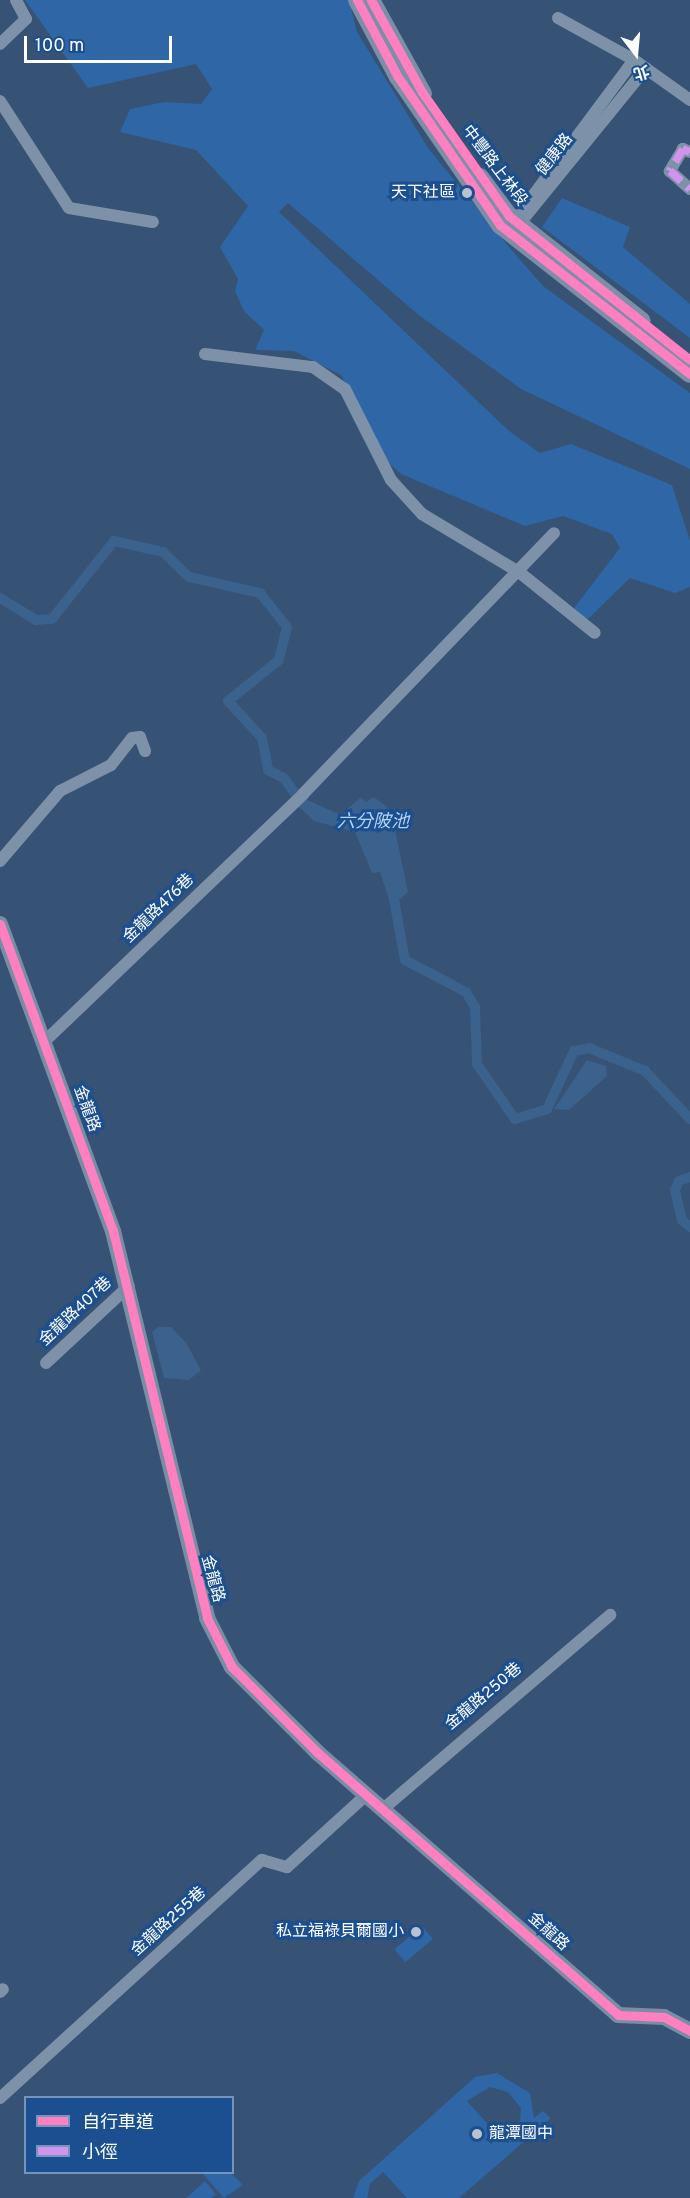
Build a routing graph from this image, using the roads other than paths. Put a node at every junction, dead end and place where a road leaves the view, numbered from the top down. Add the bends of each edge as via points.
1 (16, 0) edge
2 (357, 0) edge
3 (371, 0) edge
4 (558, 18) dead end
5 (0, 44) edge
6 (634, 60) junction
7 (646, 68) junction
8 (402, 73) junction
9 (690, 100) edge
10 (0, 101) edge
11 (690, 152) edge
12 (690, 189) edge
13 (153, 222) dead end
14 (514, 225) junction
15 (205, 354) dead end
16 (690, 360) edge
17 (690, 374) edge
18 (554, 534) dead end
19 (519, 572) junction
20 (595, 633) dead end
21 (145, 751) dead end
22 (0, 861) edge
23 (0, 924) edge
24 (46, 1040) junction
25 (129, 1286) junction
26 (46, 1363) dead end
27 (610, 1615) dead end
28 (366, 1794) junction
29 (383, 1809) junction
30 (690, 2031) edge
31 (0, 2098) edge

1 - 5 street via 26,19
2 - 8 main road, 中豐路上林段
3 - 8 main road, 中豐路上林段
4 - 6 street
6 - 7 street
6 - 14 street, 健康路
7 - 9 street
7 - 14 street, 健康路
8 - 14 main road, 中豐路上林段
10 - 13 street via 69,208
11 - 12 street via 683,149 670,171
14 - 16 main road, 中豐路上林段
14 - 17 main road, 中豐路上林段
15 - 19 street via 277,359 321,372 345,389 391,480 422,514
18 - 19 street, 金龍路476巷
19 - 20 street
19 - 24 street, 金龍路476巷 via 299,798
21 - 22 street via 140,737 132,738 111,765 60,791
23 - 24 street, 金龍路
24 - 25 street, 金龍路
25 - 26 street, 金龍路407巷
25 - 28 street, 金龍路 via 180,1515 221,1649 247,1684
27 - 29 street, 金龍路250巷
28 - 29 street, 金龍路
28 - 31 street, 金龍路255巷 via 287,1867 262,1860
29 - 30 street, 金龍路 via 618,2015 664,2017

